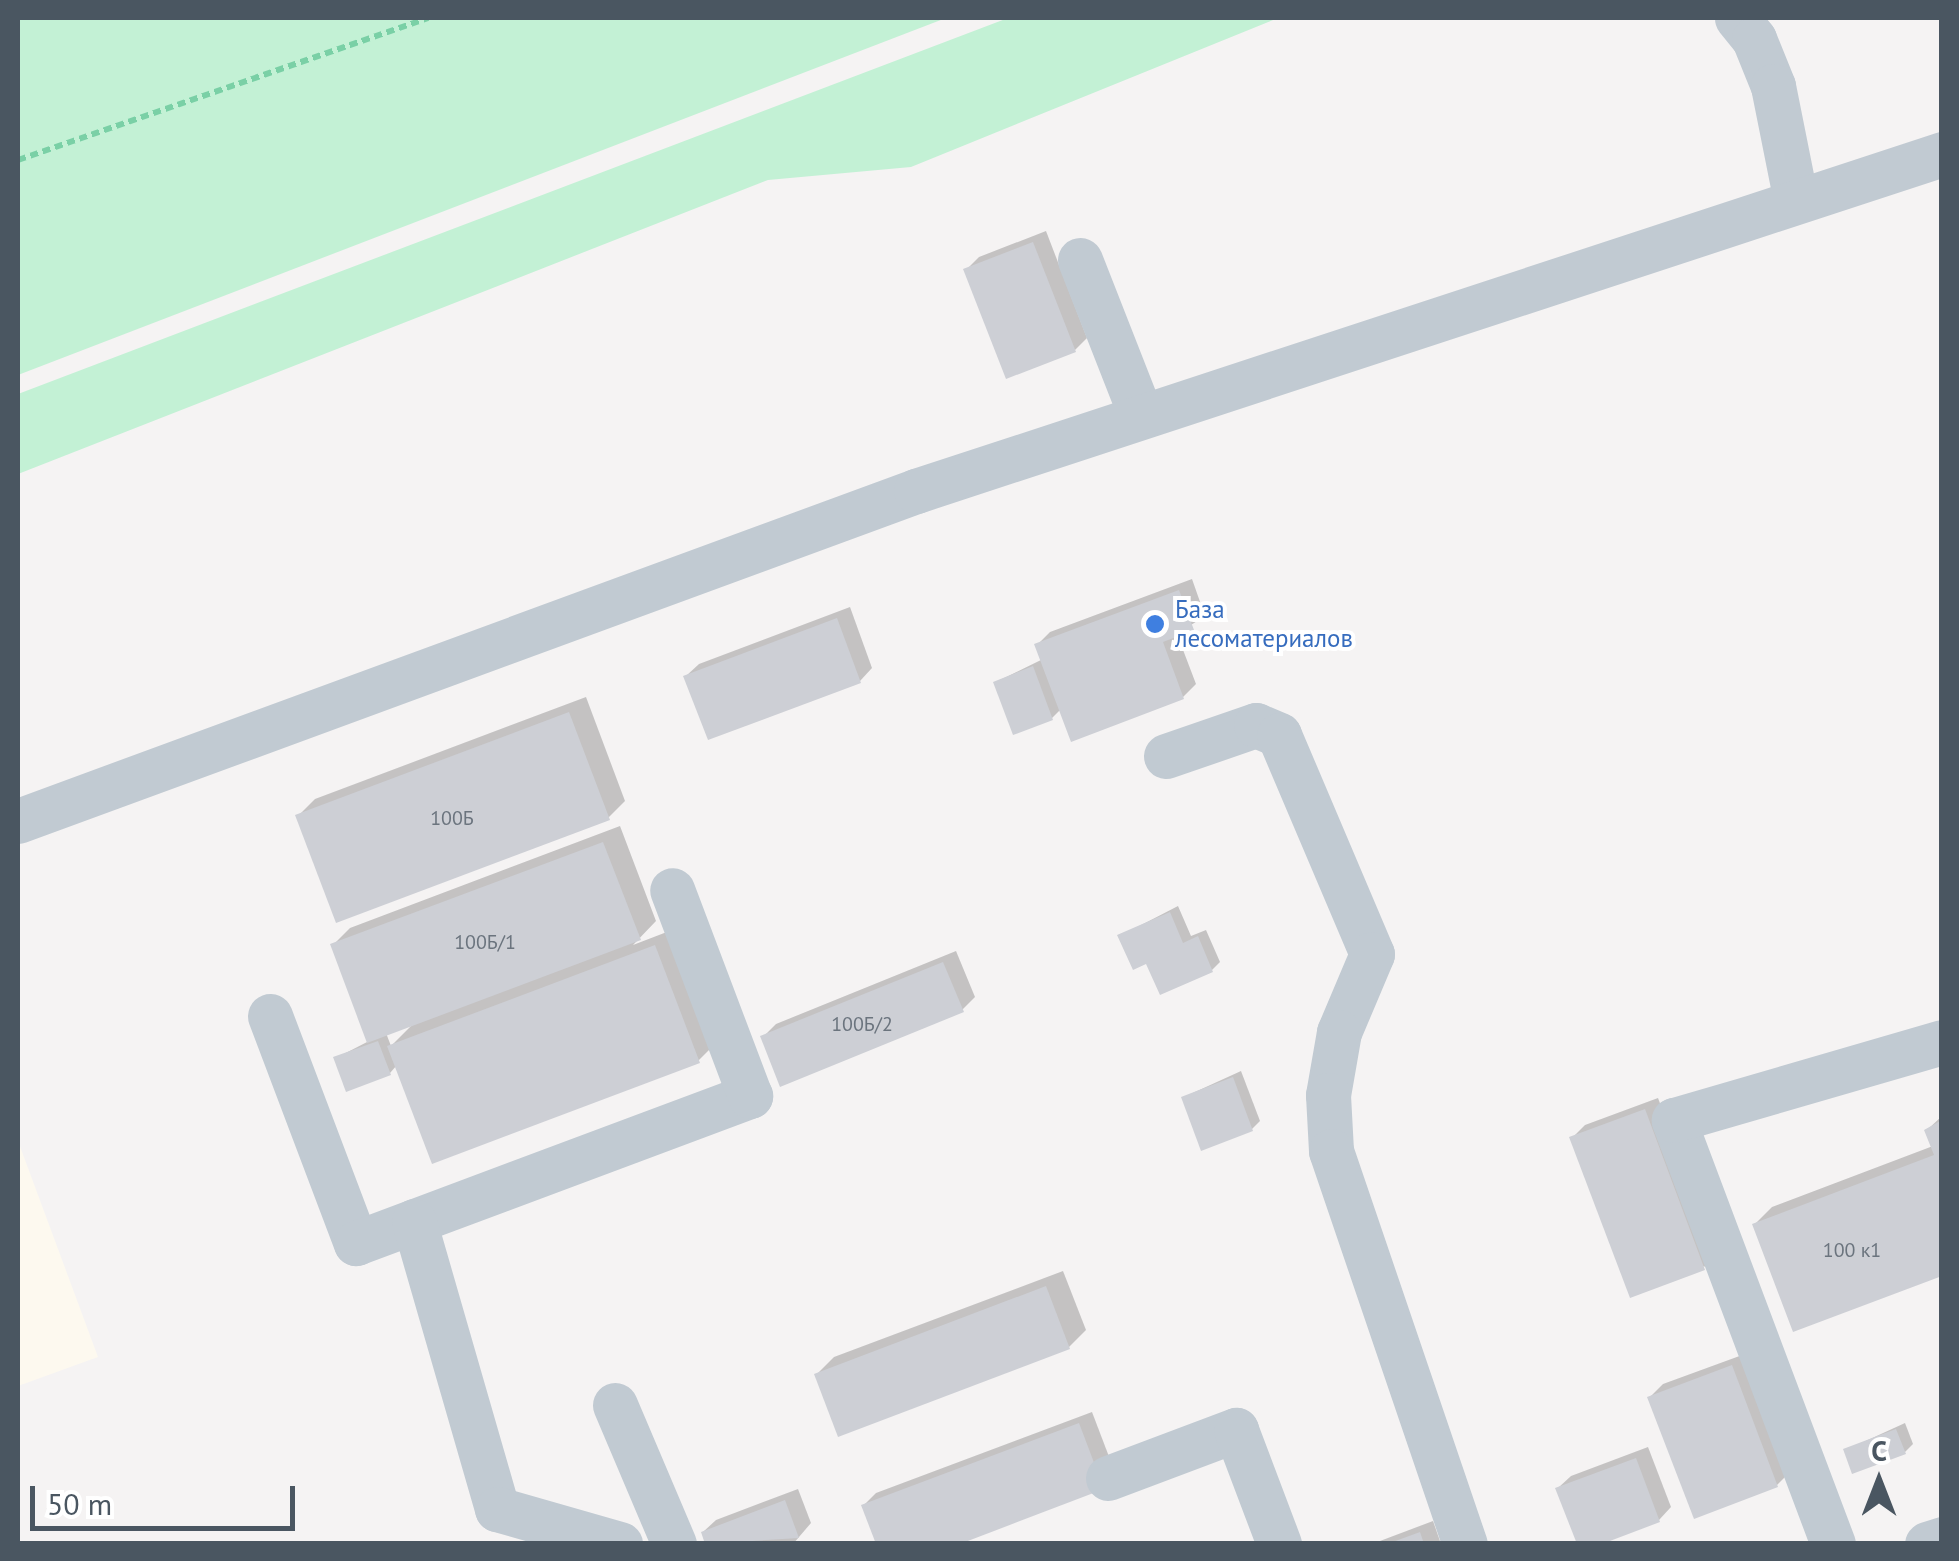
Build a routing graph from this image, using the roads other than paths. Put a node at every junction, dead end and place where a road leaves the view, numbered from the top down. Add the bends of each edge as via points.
1 (1737, 18) edge
2 (1942, 154) edge
3 (1796, 201) junction
4 (1080, 260) dead end
5 (1141, 416) junction
6 (1166, 756) dead end
7 (18, 822) edge
8 (672, 890) dead end
9 (270, 1016) dead end
10 (1942, 1042) edge
11 (414, 1221) junction
12 (615, 1405) dead end
13 (1108, 1478) dead end
14 (1942, 1539) edge
15 (620, 1544) edge
16 (674, 1544) edge
17 (1280, 1544) edge
18 (1465, 1544) edge
19 (1833, 1544) edge
20 (1927, 1544) edge

1 - 3 street via 1754,39 1773,86
2 - 3 street
3 - 5 street
4 - 5 street
5 - 7 street via 897,498
6 - 18 street via 1256,724 1279,734 1372,954 1338,1032 1328,1095 1331,1151
8 - 11 street via 750,1096
9 - 11 street via 356,1243
10 - 19 street via 1674,1120
11 - 15 street via 497,1509
12 - 16 street
13 - 17 street via 1236,1430
14 - 20 street

